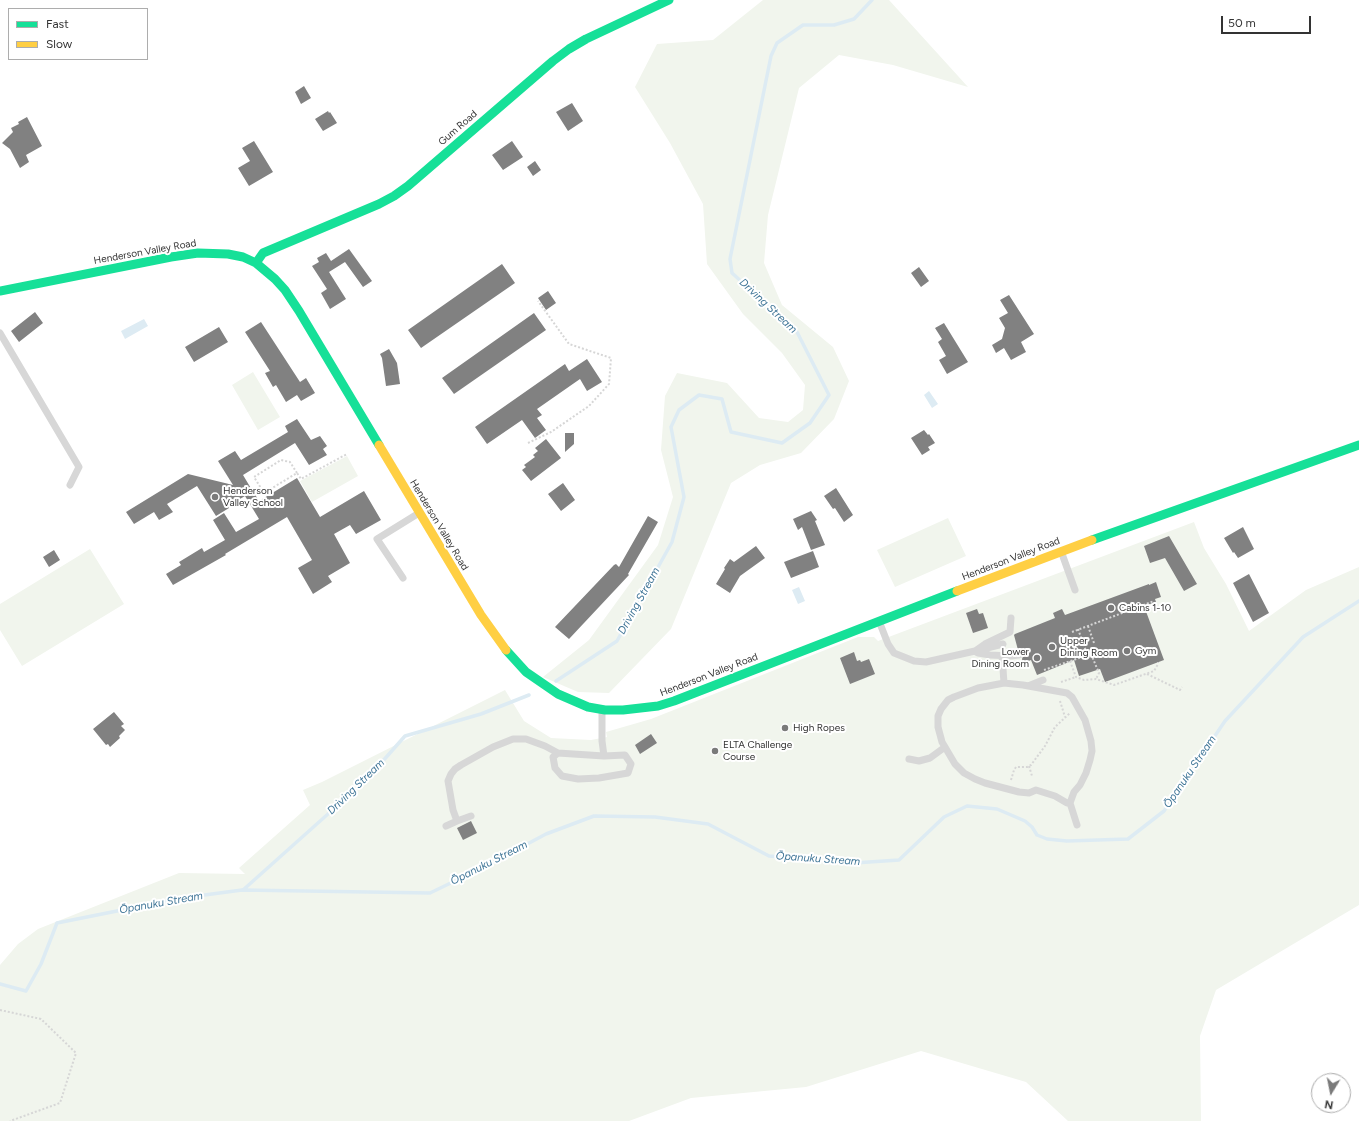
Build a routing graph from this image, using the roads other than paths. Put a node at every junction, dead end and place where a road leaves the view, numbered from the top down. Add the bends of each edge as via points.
1 (669, 0) edge
2 (256, 263) junction
3 (0, 291) edge
4 (0, 333) edge
5 (1359, 445) edge
6 (70, 485) dead end
7 (420, 513) junction
8 (1060, 551) junction
9 (404, 578) dead end
10 (1075, 590) dead end
11 (1011, 618) dead end
12 (879, 621) junction
13 (1003, 644) dead end
14 (975, 651) junction
15 (1019, 654) dead end
16 (1002, 655) junction
17 (1043, 680) dead end
18 (1004, 683) junction
19 (1028, 686) junction
20 (602, 709) junction
21 (945, 747) junction
22 (558, 753) junction
23 (604, 756) junction
24 (909, 760) dead end
25 (1070, 803) junction
26 (471, 816) dead end
27 (456, 821) junction
28 (1077, 825) dead end
29 (446, 826) dead end

1 - 2 street, Gum Road via 569,49 394,196 262,253
2 - 3 street, Henderson Valley Road via 228,254 198,254 171,257
2 - 7 street, Henderson Valley Road via 285,290 299,311
4 - 6 lane via 79,467
5 - 8 street, Henderson Valley Road
7 - 9 lane via 377,539
7 - 20 street, Henderson Valley Road via 481,615 512,659 558,694 588,707
8 - 10 lane
8 - 12 street, Henderson Valley Road
11 - 14 lane via 1010,632
12 - 14 lane via 894,653 914,661 926,662
12 - 20 street, Henderson Valley Road via 658,706 623,710
13 - 14 lane
14 - 16 lane
15 - 16 lane
16 - 18 lane
17 - 19 lane
18 - 19 lane
18 - 21 lane via 966,692 944,704 938,722
19 - 25 lane via 1070,695 1085,720 1092,751 1086,773
20 - 23 lane
21 - 24 lane via 930,758
21 - 25 lane via 955,764 975,779 1022,793 1036,790
22 - 23 lane
22 - 23 lane via 553,758 555,768 562,776 578,779 628,773 631,764 626,755
22 - 27 lane via 526,739 513,739 461,765 455,769 448,781
25 - 28 lane
26 - 27 lane
27 - 29 lane

